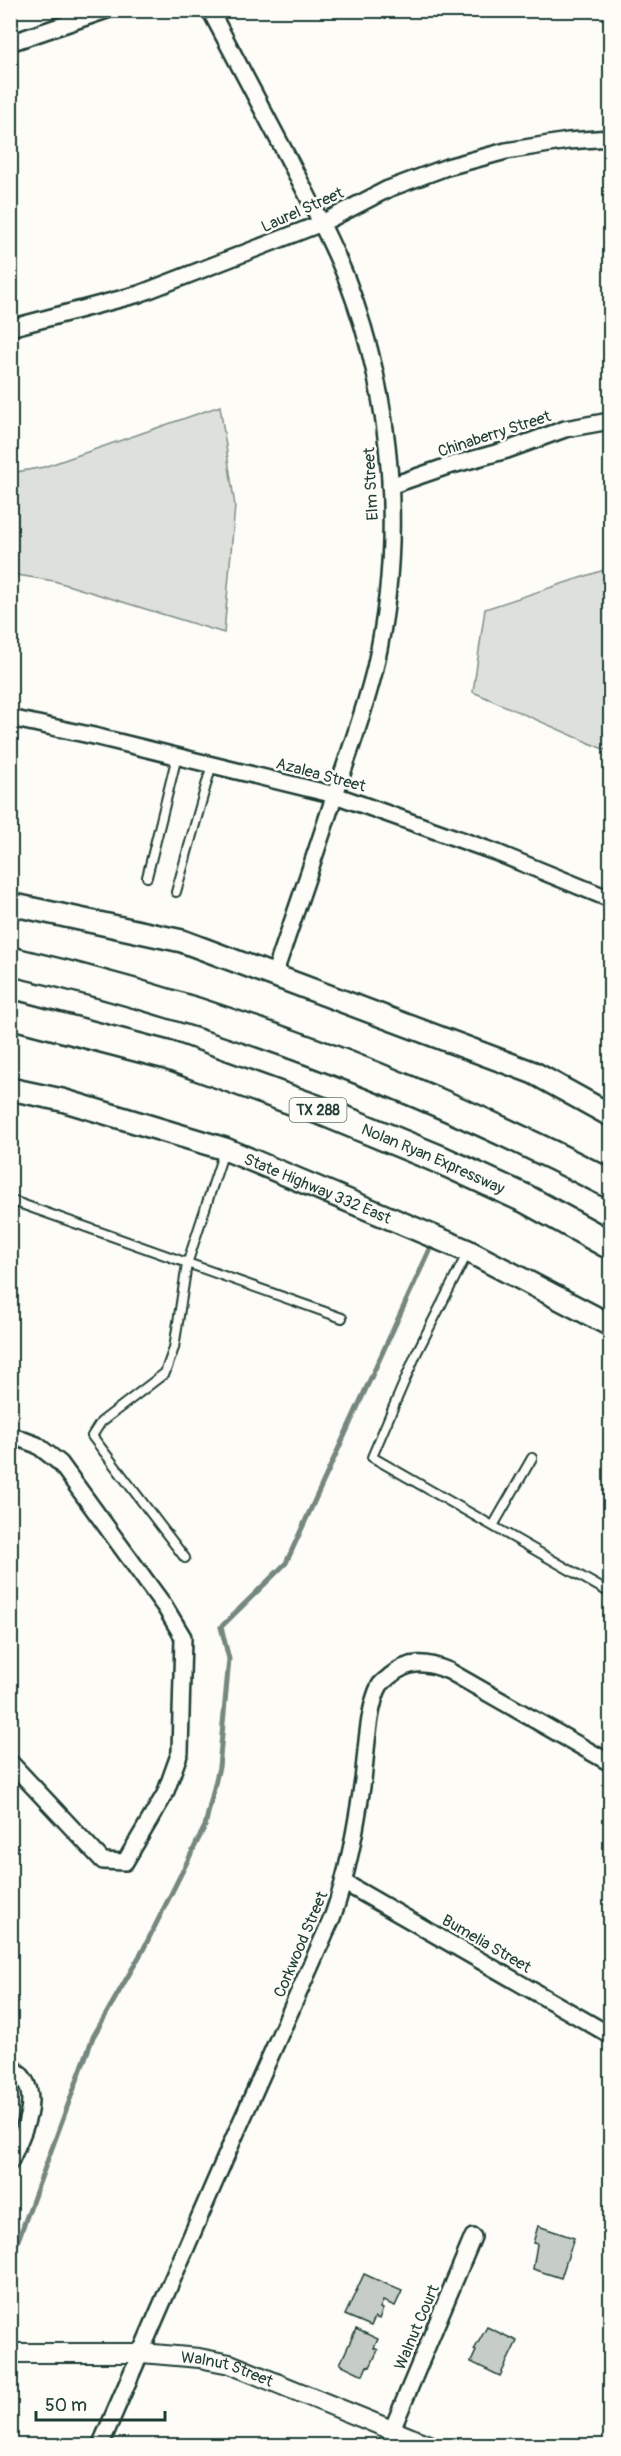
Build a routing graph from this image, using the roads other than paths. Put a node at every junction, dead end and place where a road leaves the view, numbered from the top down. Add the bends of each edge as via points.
1 (107, 10) edge
2 (210, 10) edge
3 (10, 43) edge
4 (610, 138) edge
5 (322, 223) junction
6 (10, 328) edge
7 (610, 421) edge
8 (390, 486) junction
9 (10, 718) edge
10 (177, 756) junction
11 (212, 764) junction
12 (335, 795) junction
13 (147, 877) dead end
14 (176, 892) dead end
15 (610, 899) edge
16 (10, 904) edge
17 (10, 961) edge
18 (274, 975) junction
19 (10, 1014) edge
20 (10, 1089) edge
21 (610, 1115) edge
22 (225, 1149) junction
23 (610, 1184) edge
24 (10, 1200) edge
25 (610, 1245) edge
26 (468, 1251) junction
27 (187, 1264) junction
28 (342, 1318) dead end
29 (610, 1325) edge
30 (11, 1438) edge
31 (532, 1458) dead end
32 (493, 1526) junction
33 (185, 1558) dead end
34 (610, 1593) edge
35 (10, 1762) edge
36 (610, 1763) edge
37 (345, 1883) junction
38 (610, 2035) edge
39 (10, 2065) edge
40 (10, 2162) edge
41 (473, 2237) dead end
42 (10, 2353) edge
43 (142, 2353) junction
44 (392, 2430) junction
45 (100, 2445) edge
46 (431, 2445) edge

1 - 3 street
2 - 5 street, Elm Street
4 - 5 street, Laurel Street via 537,146 466,162 388,189
5 - 6 street, Laurel Street via 138,294
5 - 8 street, Elm Street via 367,342 385,433
7 - 8 street, Chinaberry Street via 565,429
8 - 12 street, Elm Street via 390,557 384,619 372,680
9 - 10 street, Azalea Street
10 - 11 street, Azalea Street
10 - 13 lane
11 - 12 street, Azalea Street
11 - 14 lane
12 - 15 street, Azalea Street via 495,852
12 - 18 street, Elm Street
16 - 18 main road via 182,940
17 - 23 highway via 214,1016 336,1061 462,1112
18 - 21 main road via 534,1073
19 - 25 highway, Nolan Ryan Expressway / TX 288 via 167,1055 327,1113 526,1198
20 - 22 main road, State Highway 332 East via 62,1100
22 - 26 main road, State Highway 332 East
22 - 27 lane
24 - 27 lane
26 - 29 main road, State Highway 332 East
26 - 32 lane via 417,1352 372,1457
27 - 28 lane
27 - 33 lane via 174,1348 165,1373 101,1422 92,1436
30 - 35 street via 37,1444 60,1463 165,1607 183,1638 183,1691 180,1752 165,1794 125,1862 103,1861
31 - 32 lane
32 - 34 lane
36 - 37 street, Corkwood Street via 449,1671 414,1662 395,1671 380,1685
37 - 38 street, Bumelia Street
37 - 43 street, Corkwood Street
39 - 40 street via 25,2079 31,2102
41 - 44 street, Walnut Court
42 - 43 street, Walnut Street
43 - 44 street, Walnut Street via 230,2364
43 - 45 street, Corkwood Street
44 - 46 street, Walnut Street

